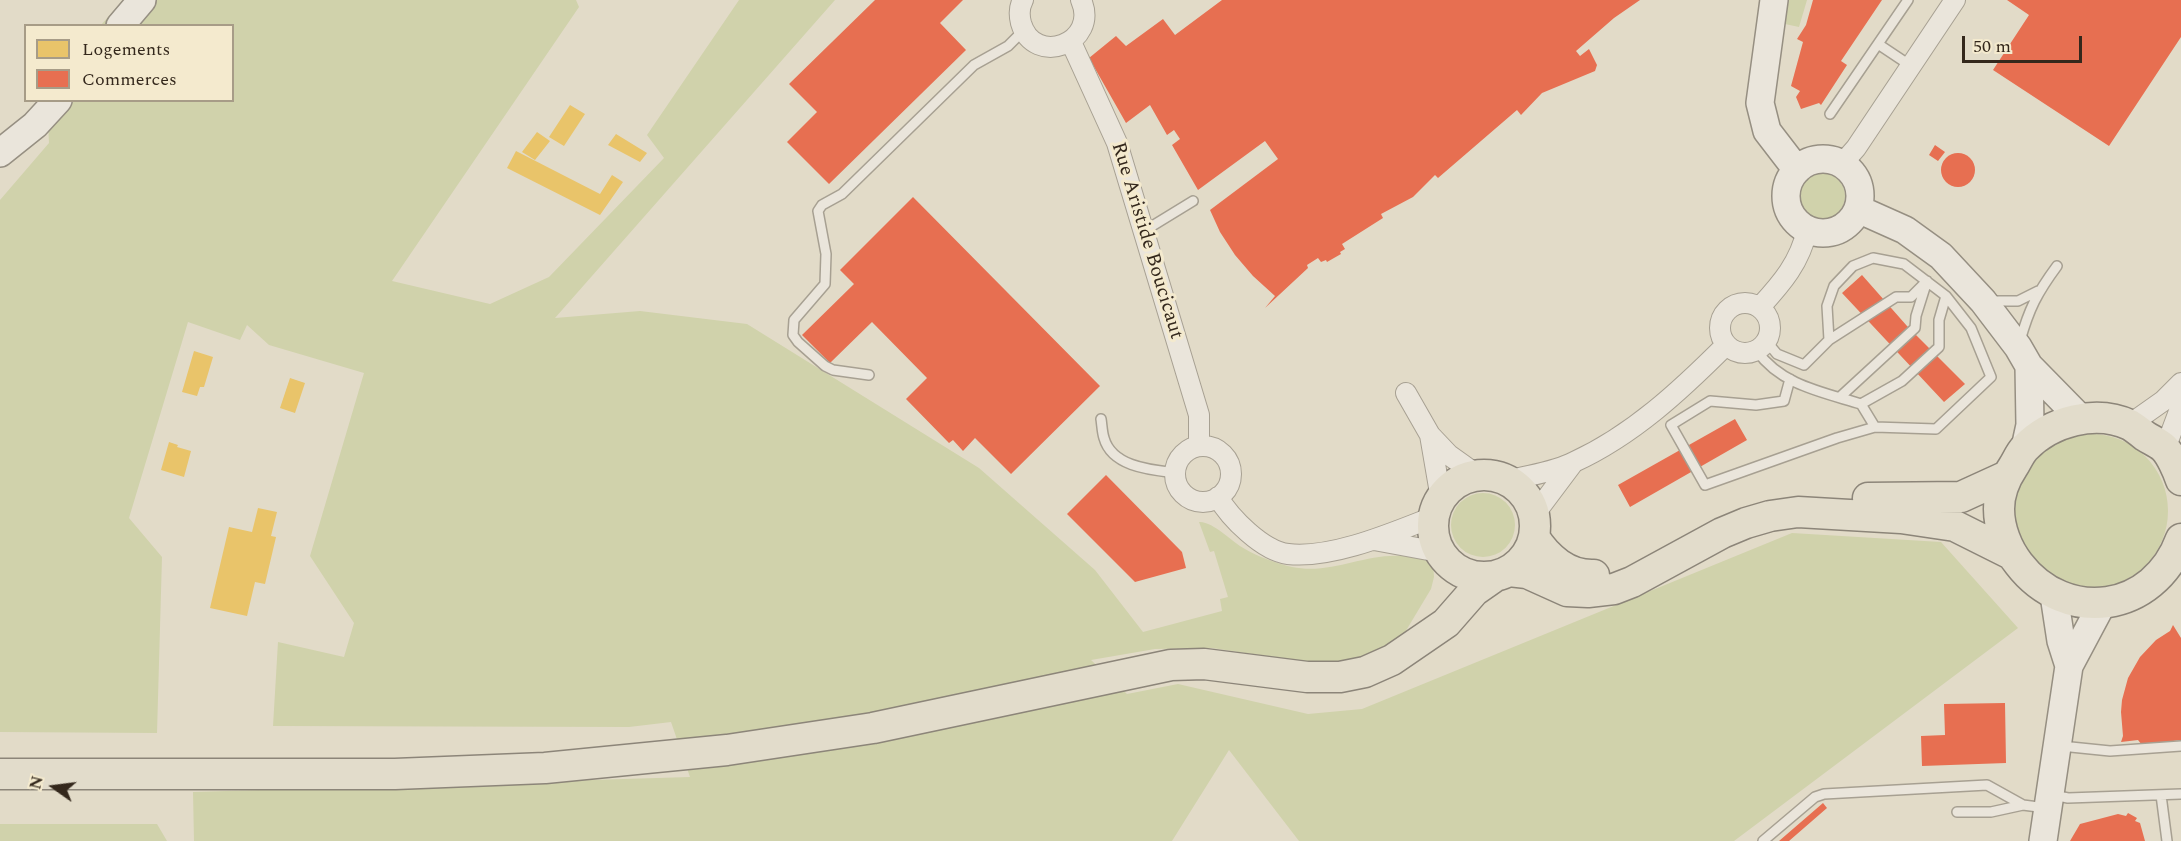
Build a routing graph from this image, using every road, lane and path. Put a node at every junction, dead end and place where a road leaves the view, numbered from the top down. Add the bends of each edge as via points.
1 (142, 0) edge
2 (1023, 0) edge
3 (1081, 0) edge
4 (1774, 0) edge
5 (1908, 0) edge
6 (1955, 0) edge
7 (122, 24) edge
8 (1023, 31) junction
9 (1071, 42) junction
10 (1878, 44) junction
11 (1911, 66) junction
12 (56, 102) edge
13 (1830, 114) dead end
14 (0, 153) edge
15 (1842, 164) junction
16 (1797, 170) junction
17 (1193, 201) dead end
18 (1858, 209) junction
19 (1807, 230) junction
20 (1144, 231) junction
21 (2057, 266) dead end
22 (1927, 281) junction
23 (2038, 291) junction
24 (1946, 296) junction
25 (1983, 301) junction
26 (1760, 307) junction
27 (1829, 340) junction
28 (1726, 345) junction
29 (1762, 346) junction
30 (2023, 356) junction
31 (869, 375) dead end
32 (1790, 379) junction
33 (2181, 383) edge
34 (1406, 393) dead end
35 (1840, 397) junction
36 (1861, 404) junction
37 (2181, 406) edge
38 (1101, 419) dead end
39 (2080, 419) junction
40 (2129, 425) junction
41 (1875, 427) junction
42 (1430, 435) junction
43 (1199, 446) junction
44 (2025, 448) junction
45 (2165, 449) junction
46 (1573, 463) junction
47 (1176, 472) junction
48 (1478, 475) junction
49 (2007, 476) junction
50 (2181, 480) edge
51 (1508, 481) junction
52 (1218, 497) junction
53 (1437, 508) junction
54 (1534, 526) junction
55 (1374, 540) junction
56 (2179, 548) edge
57 (2011, 554) junction
58 (1445, 560) junction
59 (1502, 574) junction
60 (2054, 595) junction
61 (2102, 604) junction
62 (1420, 640) junction
63 (2069, 666) junction
64 (2058, 746) junction
65 (2181, 746) edge
66 (0, 774) edge
67 (2181, 794) edge
68 (2161, 795) junction
69 (2040, 803) junction
70 (1957, 812) dead end
71 (1763, 841) edge
72 (2043, 841) edge
73 (2167, 841) edge

1 - 7 street
2 - 8 street via 1019,18
3 - 9 street via 1085,20
4 - 16 street via 1760,104 1767,131
5 - 10 lane
6 - 11 street
8 - 9 street via 1045,47
8 - 31 lane via 1008,46 974,65 842,194 818,211 826,254 825,284 794,320 793,335 825,366
9 - 20 street, Rue Aristide Boucicaut via 1117,143
10 - 11 lane
10 - 13 lane
11 - 15 street
12 - 14 street
15 - 16 street via 1819,159
15 - 18 street via 1858,184
16 - 19 street via 1786,191 1786,203 1790,214
17 - 20 lane
18 - 19 street via 1852,220 1837,231 1819,234
18 - 25 street via 1905,230 1941,256
19 - 26 street via 1803,250
20 - 43 street, Rue Aristide Boucicaut via 1198,415
21 - 23 lane
22 - 24 lane
22 - 27 lane via 1911,297 1896,297
22 - 27 lane via 1904,264 1873,258 1853,266 1834,286 1827,306
22 - 35 lane via 1915,328
23 - 25 lane via 2018,301
23 - 30 lane via 2027,317
24 - 36 lane via 1939,347 1902,381
24 - 41 lane via 1971,328 1991,377 1936,429
25 - 30 street
26 - 28 street via 1747,302 1727,310 1720,331
26 - 29 street via 1770,327
27 - 29 lane via 1804,365
28 - 29 street via 1740,353
28 - 46 street via 1683,388 1635,426
29 - 32 lane via 1767,365
30 - 39 street
30 - 44 street via 2030,425
32 - 35 lane
32 - 41 lane via 1784,401 1756,405 1710,400 1671,426 1704,485
33 - 40 street
34 - 42 street
35 - 36 lane
36 - 41 lane
37 - 45 street
38 - 47 lane via 1104,440 1113,454 1150,470
39 - 40 main road via 2098,418
39 - 44 main road via 2050,429
40 - 45 main road
42 - 48 street
42 - 53 street
43 - 47 street via 1183,456
43 - 52 street via 1216,449 1229,463 1229,486
44 - 49 main road
45 - 50 main road
46 - 51 street
46 - 54 street
47 - 52 street via 1180,489 1192,499 1210,501
48 - 51 main road
48 - 53 main road via 1450,487
49 - 54 main road via 1961,497 1799,496 1765,500 1738,508 1627,567 1591,576 1565,569 1543,551
49 - 57 main road via 1999,510
51 - 54 main road via 1529,501
52 - 55 street via 1253,538 1285,554 1316,555
53 - 55 street
53 - 58 main road via 1433,536
54 - 59 main road via 1526,557
55 - 58 street
56 - 61 main road via 2159,576 2133,595
57 - 59 main road via 1955,526 1901,518 1798,512 1770,516 1722,533 1614,589 1567,591 1527,573
57 - 60 main road via 2031,580
58 - 59 main road via 1472,576
58 - 62 main road via 1449,585
59 - 62 main road via 1474,591 1446,622
60 - 61 main road via 2085,604
60 - 63 street
61 - 63 street
62 - 66 main road via 1392,660 1365,672 1340,677 1307,677 1204,664 1171,665 873,728 728,750 545,768 395,774
63 - 64 street
64 - 65 lane via 2110,751
64 - 69 street
67 - 68 lane
68 - 69 lane via 2068,798
68 - 73 lane
69 - 70 lane via 1991,812
69 - 71 lane via 1987,784 1824,794 1815,797
69 - 72 street

